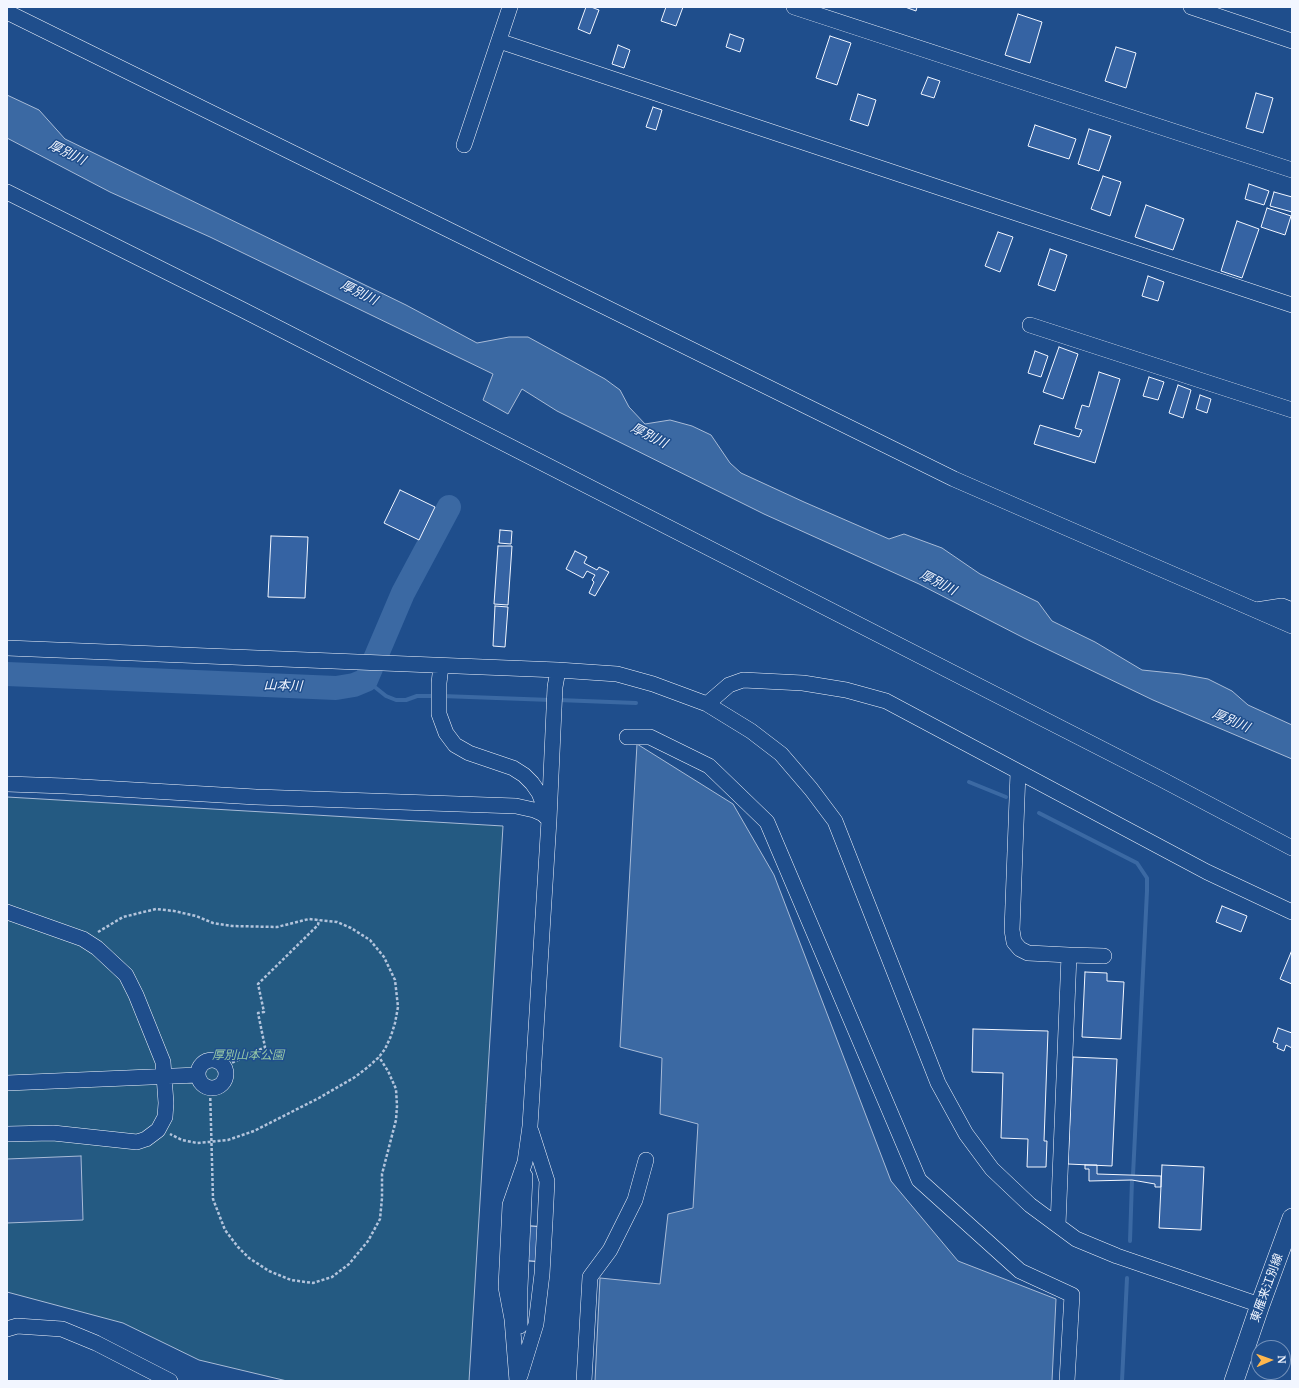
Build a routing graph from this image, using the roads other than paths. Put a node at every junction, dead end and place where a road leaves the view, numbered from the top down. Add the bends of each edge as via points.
1 (510, 7) edge
2 (794, 7) edge
3 (1191, 7) edge
4 (7, 12) edge
5 (498, 41) junction
6 (1292, 41) edge
7 (464, 145) dead end
8 (1292, 170) edge
9 (7, 192) edge
10 (1292, 305) edge
11 (1030, 325) dead end
12 (1292, 410) edge
13 (1256, 610) junction
14 (1292, 610) edge
15 (1292, 626) edge
16 (7, 648) edge
17 (441, 666) junction
18 (558, 670) junction
19 (707, 704) junction
20 (627, 737) dead end
21 (1018, 772) junction
22 (7, 784) edge
23 (549, 820) junction
24 (1292, 848) edge
25 (7, 912) edge
26 (1292, 912) edge
27 (1069, 955) junction
28 (1104, 956) dead end
29 (198, 1075) junction
30 (164, 1076) junction
31 (7, 1083) edge
32 (530, 1126) junction
33 (7, 1134) edge
34 (646, 1160) dead end
35 (1292, 1218) edge
36 (1058, 1225) junction
37 (1260, 1305) junction
38 (7, 1329) edge
39 (170, 1381) edge
40 (518, 1381) edge
41 (584, 1381) edge
42 (1067, 1381) edge
43 (1234, 1381) edge

1 - 5 street
2 - 8 street
3 - 6 street
4 - 13 street via 954,479
5 - 7 street
5 - 10 street
9 - 24 street via 278,328
11 - 12 street
13 - 14 street via 1282,606
13 - 15 street
16 - 17 street
17 - 18 street
17 - 23 street via 439,714 446,733 455,745 469,753 512,768 528,779 539,792
18 - 19 street via 617,674
18 - 23 street
19 - 21 street via 729,685 744,680 803,683 846,690 886,701
19 - 36 street via 751,731 781,754 836,821 942,1089 966,1134 992,1169 1030,1205
20 - 42 street via 650,737 709,766 767,822 919,1180 1020,1271 1072,1295
21 - 26 street via 1207,872
21 - 27 street via 1012,930 1014,942 1028,952
22 - 23 street via 516,806 534,810
23 - 32 street
25 - 30 street via 87,941 126,975 152,1031 163,1062
27 - 28 street
27 - 36 street
29 - 29 street via 201,1066 208,1061 217,1062 226,1074 223,1082 216,1088 202,1084
29 - 30 street
30 - 31 street
30 - 33 street via 165,1117 159,1128 146,1139 137,1142 53,1133
32 - 40 street via 525,1162 510,1205 506,1287
32 - 40 street via 547,1181 542,1274 536,1324
34 - 41 street via 631,1207 610,1250 590,1277
35 - 37 main road, 東雁来江別線
36 - 37 street via 1076,1239 1117,1256
37 - 43 main road, 東雁来江別線
38 - 39 street via 17,1326 62,1329 96,1343

